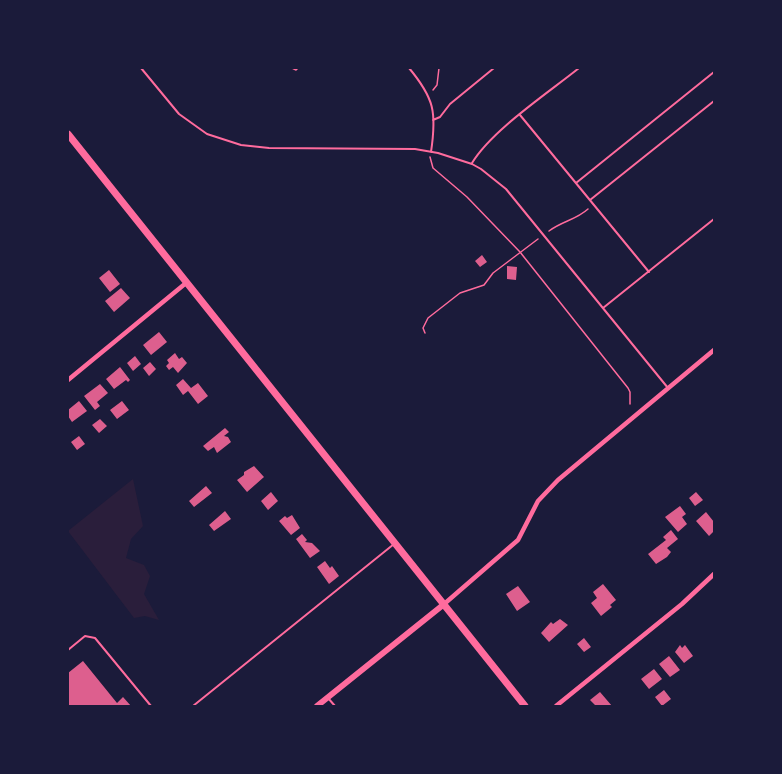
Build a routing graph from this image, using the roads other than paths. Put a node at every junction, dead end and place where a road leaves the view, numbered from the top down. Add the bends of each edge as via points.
1 (141, 68) edge
2 (409, 68) edge
3 (494, 68) edge
4 (579, 68) edge
5 (714, 72) edge
6 (714, 101) edge
7 (520, 115) junction
8 (434, 120) junction
9 (68, 134) edge
10 (430, 152) junction
11 (472, 164) junction
12 (576, 183) junction
13 (590, 200) junction
14 (714, 219) edge
15 (649, 272) junction
16 (186, 284) junction
17 (603, 308) junction
18 (714, 350) edge
19 (68, 380) edge
20 (668, 388) junction
21 (394, 544) junction
22 (714, 574) edge
23 (443, 605) junction
24 (68, 650) edge
25 (328, 698) junction
26 (151, 706) edge
27 (194, 706) edge
28 (317, 706) edge
29 (335, 706) edge
30 (525, 706) edge
31 (556, 706) edge

1 - 10 lane via 179,114 207,134 241,146
2 - 8 lane via 430,96
3 - 8 lane
4 - 7 lane
5 - 12 lane
6 - 13 lane
7 - 11 lane via 493,138
7 - 12 lane
8 - 10 lane
9 - 16 main road
10 - 11 lane
11 - 17 lane via 506,189
12 - 13 lane
13 - 15 lane
14 - 15 lane
15 - 17 lane
16 - 19 street
16 - 21 main road
17 - 20 lane
18 - 20 street
20 - 23 street via 558,480 538,501 518,540
21 - 23 main road
21 - 27 lane
22 - 31 street
23 - 25 street
23 - 30 main road
24 - 26 lane via 85,636 95,638
25 - 28 street
25 - 29 lane

